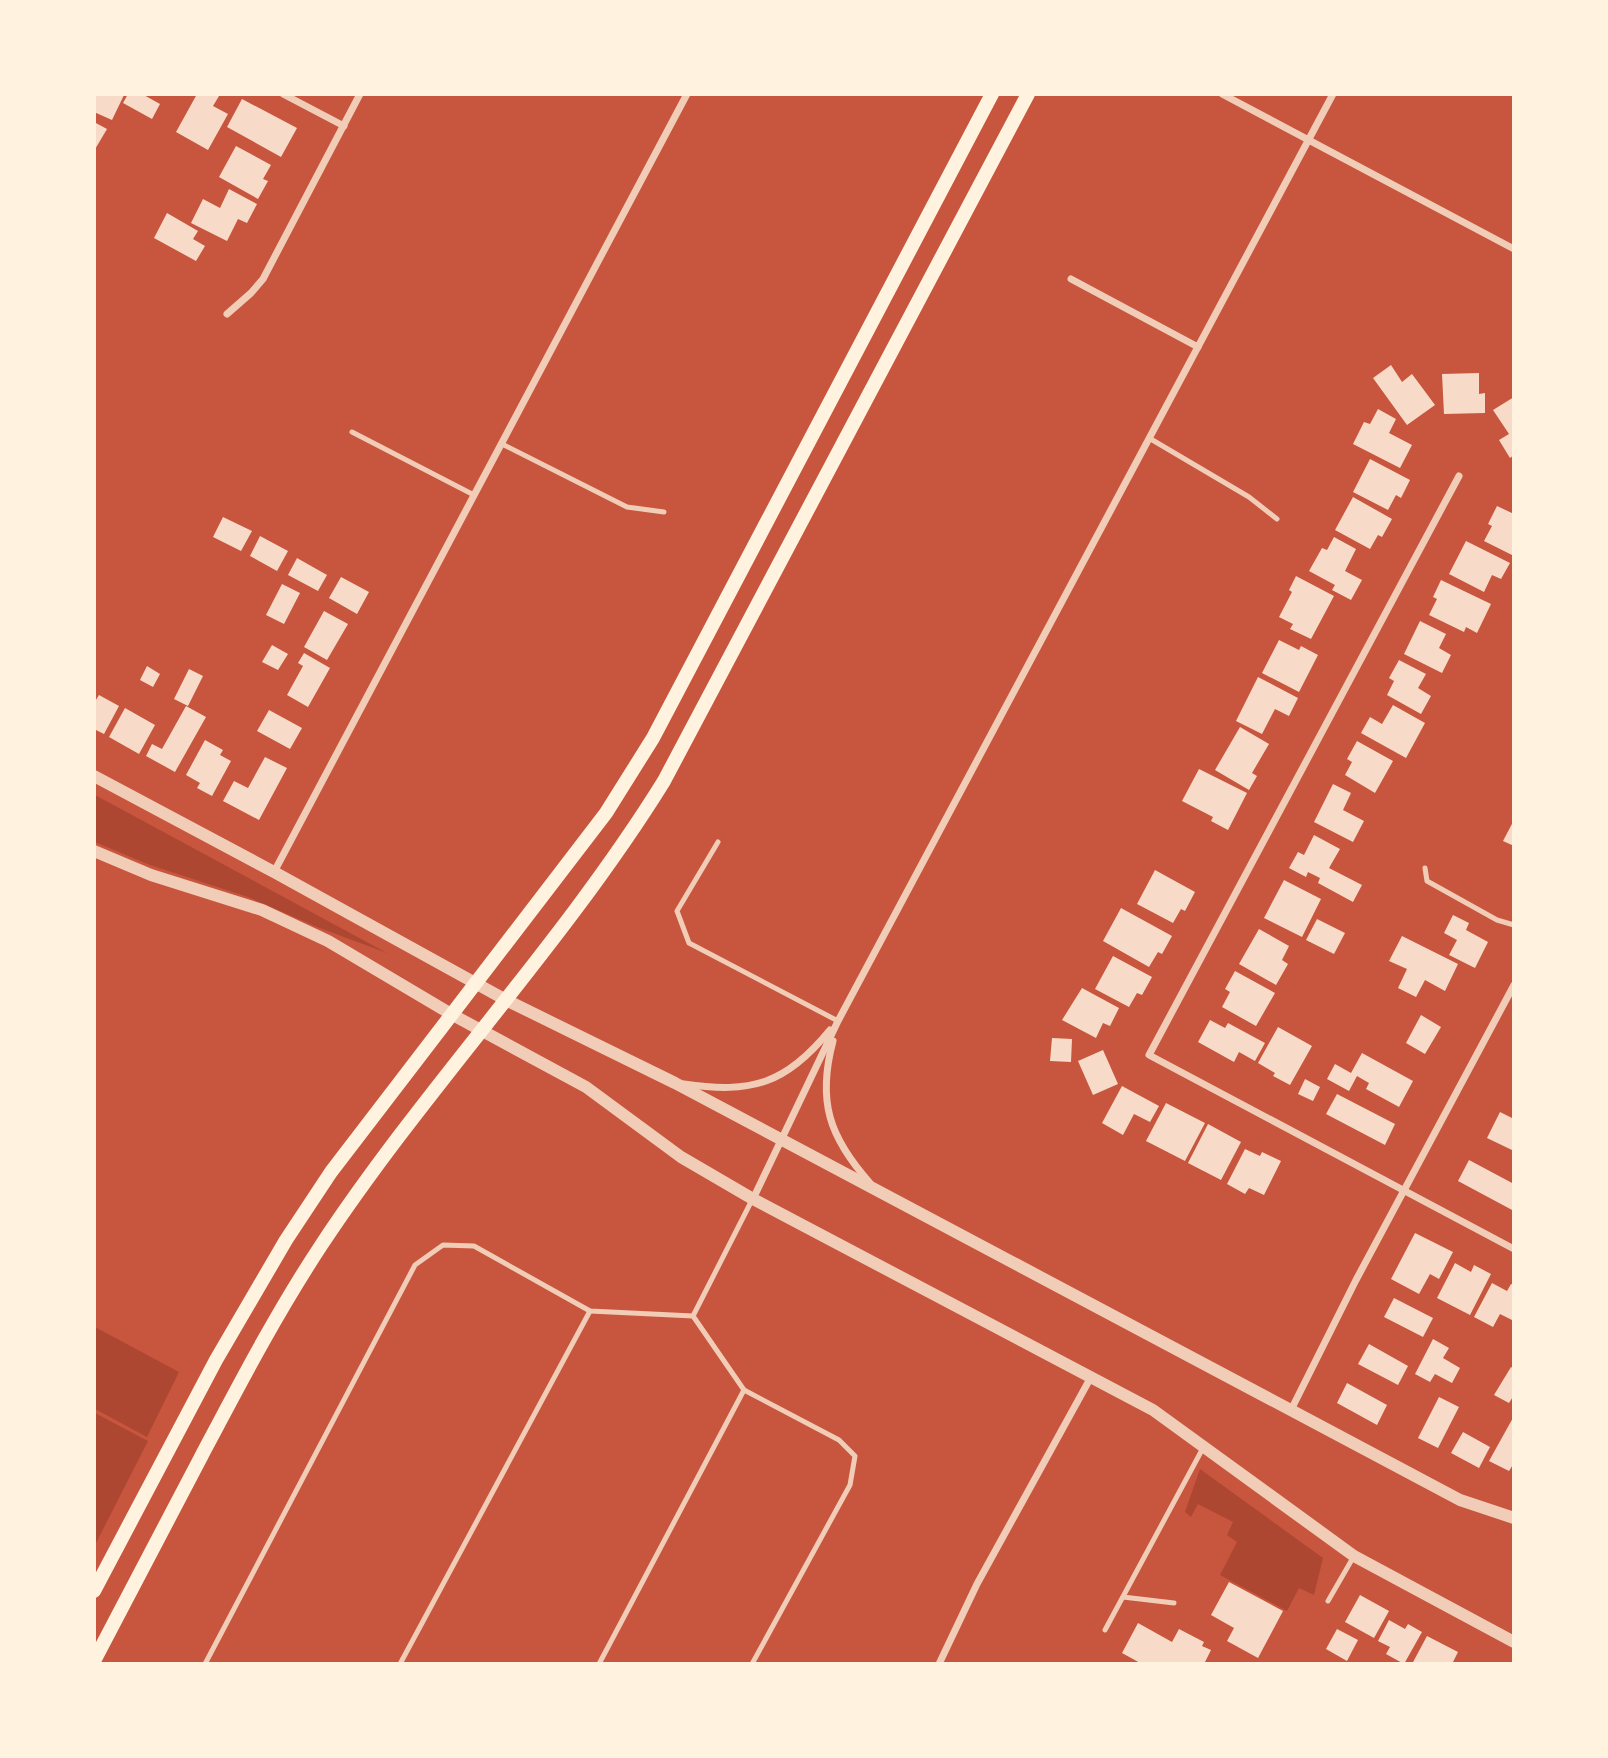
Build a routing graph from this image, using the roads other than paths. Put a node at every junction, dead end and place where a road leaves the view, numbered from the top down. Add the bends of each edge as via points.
1 (283, 94) edge
2 (360, 94) edge
3 (687, 94) edge
4 (992, 94) edge
5 (1028, 94) edge
6 (1222, 94) edge
7 (1332, 94) edge
8 (344, 126) junction
9 (1308, 140) junction
10 (1514, 249) edge
11 (1071, 279) dead end
12 (228, 314) dead end
13 (1198, 347) junction
14 (352, 432) dead end
15 (1149, 438) junction
16 (502, 444) junction
17 (1459, 476) dead end
18 (474, 495) junction
19 (664, 512) dead end
20 (1277, 519) dead end
21 (94, 776) edge
22 (718, 842) dead end
23 (94, 851) edge
24 (1425, 868) dead end
25 (274, 872) junction
26 (1514, 925) edge
27 (475, 983) junction
28 (1514, 985) edge
29 (506, 1000) junction
30 (451, 1014) junction
31 (838, 1021) junction
32 (483, 1030) junction
33 (675, 1083) junction
34 (782, 1140) junction
35 (878, 1191) junction
36 (1403, 1191) junction
37 (753, 1199) junction
38 (1514, 1249) edge
39 (590, 1311) junction
40 (693, 1316) junction
41 (1091, 1377) junction
42 (744, 1390) junction
43 (1291, 1410) junction
44 (1204, 1446) junction
45 (1514, 1518) edge
46 (1354, 1556) junction
47 (94, 1591) edge
48 (1123, 1597) junction
49 (1328, 1601) dead end
50 (1174, 1603) dead end
51 (1105, 1630) dead end
52 (1514, 1642) edge
53 (94, 1661) edge
54 (205, 1664) edge
55 (400, 1664) edge
56 (599, 1664) edge
57 (752, 1664) edge
58 (939, 1664) edge

1 - 8 street
2 - 8 street
3 - 16 street
4 - 27 main road via 653,738 606,813
5 - 29 main road via 664,781 634,829
6 - 9 street
7 - 9 street
8 - 12 street via 263,279
9 - 10 street
9 - 13 street
11 - 13 street
13 - 15 street
14 - 18 lane
15 - 20 lane via 1250,497
15 - 31 street
16 - 18 street
16 - 19 lane via 627,507
17 - 36 street via 1149,1055
18 - 25 street
21 - 25 street
22 - 31 lane via 677,911 689,943
23 - 30 street via 151,875 262,910 328,941
24 - 26 lane via 1427,881
25 - 27 street
27 - 29 street
27 - 30 main road
28 - 36 street
29 - 32 main road
29 - 33 street
30 - 32 street
30 - 47 main road via 331,1172 286,1240 216,1360
31 - 33 street via 813,1052 771,1080 729,1088
31 - 34 street
31 - 35 street via 827,1064 827,1106 841,1146
32 - 37 street via 586,1087 681,1157
32 - 53 main road via 378,1162 321,1244 271,1326
33 - 34 street
34 - 35 street
34 - 37 street
35 - 43 street
36 - 38 street
36 - 43 street
37 - 40 lane
37 - 41 street
39 - 40 lane
39 - 54 lane via 474,1246 443,1245 415,1265
39 - 55 lane
40 - 42 lane
41 - 44 street via 1153,1410
41 - 58 street via 977,1584
42 - 56 lane
42 - 57 lane via 839,1440 855,1456 850,1485
43 - 45 street via 1460,1500
44 - 46 street
44 - 48 lane
46 - 49 lane
46 - 52 street
48 - 50 lane
48 - 51 lane

